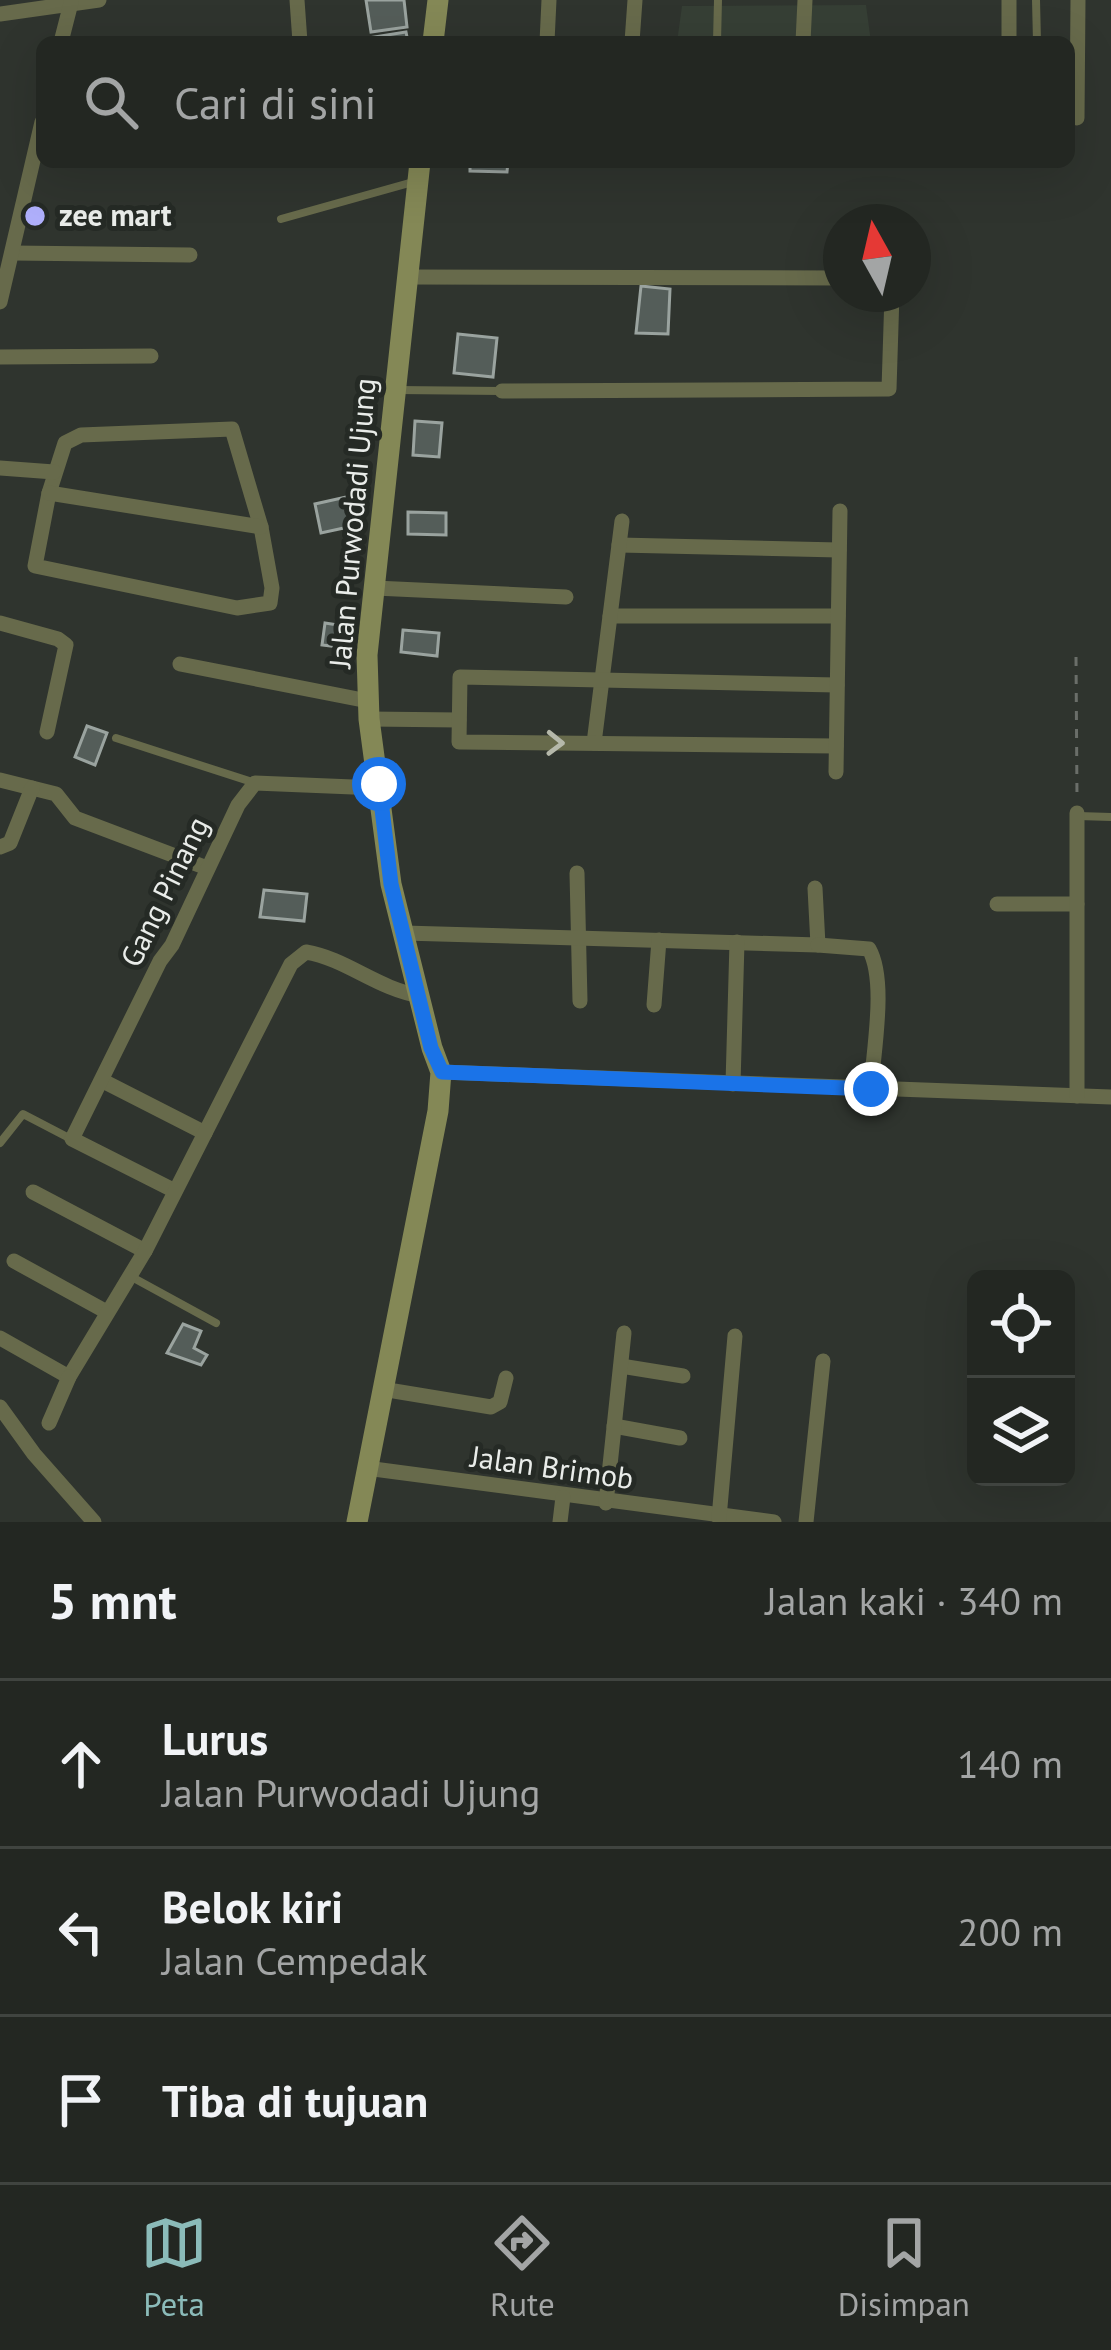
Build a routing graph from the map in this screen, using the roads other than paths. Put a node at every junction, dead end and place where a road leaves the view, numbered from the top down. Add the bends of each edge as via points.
1 (99, 0) edge
2 (297, 0) edge
3 (438, 0) edge
4 (549, 0) edge
5 (635, 0) edge
6 (718, 0) edge
7 (805, 0) edge
8 (1009, 0) edge
9 (1036, 0) edge
10 (1078, 0) edge
11 (80, 2) edge
12 (0, 14) edge
13 (65, 36) edge
14 (300, 36) edge
15 (435, 36) edge
16 (547, 36) edge
17 (632, 36) edge
18 (717, 36) edge
19 (803, 36) edge
20 (1010, 36) edge
21 (1036, 36) edge
22 (1077, 118) dead end
23 (36, 151) edge
24 (419, 171) edge
25 (281, 219) dead end
26 (12, 253) junction
27 (190, 255) dead end
28 (408, 277) junction
29 (823, 278) edge
30 (0, 302) edge
31 (891, 312) edge
32 (151, 356) dead end
33 (0, 357) edge
34 (395, 390) junction
35 (502, 391) joint
36 (0, 468) edge
37 (54, 472) junction
38 (49, 493) junction
39 (840, 511) dead end
40 (622, 521) dead end
41 (261, 527) junction
42 (619, 545) junction
43 (839, 550) junction
44 (375, 588) junction
45 (566, 597) dead end
46 (610, 616) junction
47 (838, 616) junction
48 (1, 627) edge
49 (180, 664) dead end
50 (602, 680) junction
51 (837, 685) junction
52 (368, 710) junction
53 (459, 720) junction
54 (47, 732) dead end
55 (116, 738) dead end
56 (594, 743) junction
57 (836, 746) junction
58 (836, 772) dead end
59 (0, 780) edge
60 (255, 783) junction
61 (379, 784) junction
62 (32, 788) junction
63 (1077, 815) joint
64 (1111, 817) edge
65 (0, 847) edge
66 (207, 868) junction
67 (577, 873) dead end
68 (815, 888) dead end
69 (997, 904) dead end
70 (1077, 904) junction
71 (404, 933) junction
72 (579, 937) junction
73 (659, 940) junction
74 (737, 943) junction
75 (818, 945) junction
76 (421, 995) junction
77 (580, 1001) dead end
78 (654, 1005) dead end
79 (442, 1072) junction
80 (103, 1082) junction
81 (734, 1084) junction
82 (871, 1089) junction
83 (1076, 1096) junction
84 (1111, 1097) edge
85 (205, 1133) junction
86 (72, 1139) junction
87 (0, 1143) edge
88 (176, 1191) junction
89 (33, 1192) dead end
90 (145, 1251) junction
91 (14, 1261) dead end
92 (129, 1275) junction
93 (105, 1311) junction
94 (216, 1323) dead end
95 (624, 1333) dead end
96 (734, 1336) dead end
97 (0, 1338) edge
98 (823, 1361) dead end
99 (621, 1366) junction
100 (682, 1376) dead end
101 (69, 1377) junction
102 (506, 1378) dead end
103 (382, 1389) junction
104 (0, 1407) edge
105 (50, 1423) dead end
106 (614, 1426) junction
107 (680, 1438) dead end
108 (366, 1468) junction
109 (563, 1497) junction
110 (618, 1510) edge
111 (725, 1518) junction
112 (94, 1522) edge
113 (356, 1522) edge
114 (560, 1522) edge
115 (774, 1522) edge
116 (806, 1522) edge

1 - 11 street
2 - 14 street
3 - 15 street
4 - 16 street
5 - 17 street
6 - 18 lane
7 - 19 street
8 - 20 street
9 - 21 lane
10 - 22 street
11 - 12 street
11 - 13 street
23 - 26 street
24 - 25 lane
24 - 28 street, Jalan Purwodadi Ujung
26 - 27 street
26 - 30 street
28 - 29 street
28 - 34 street, Jalan Purwodadi Ujung
31 - 35 street via 889,389
32 - 33 street
34 - 35 lane
34 - 44 street, Jalan Purwodadi Ujung
36 - 37 street
37 - 38 street
37 - 41 street via 65,443 81,435 232,428
38 - 41 street
38 - 41 street via 35,566 237,608 270,603
39 - 43 street
40 - 42 street
42 - 43 street
42 - 46 street
43 - 47 street
44 - 45 street
44 - 52 street, Jalan Purwodadi Ujung
46 - 47 street
46 - 50 street
47 - 51 street
48 - 54 street via 66,645
49 - 52 street
50 - 51 street
50 - 53 street via 460,677
50 - 56 street
51 - 57 street
52 - 53 street
52 - 61 street, Jalan Purwodadi Ujung
53 -> 56 street via 459,742
55 - 60 lane
56 - 57 street
57 - 58 street
59 - 62 street
60 - 61 street
60 - 66 street, Gang Pinang
61 - 71 street, Jalan Purwodadi Ujung
62 - 65 street via 10,843
62 - 66 street via 56,794 75,818
63 - 64 lane
63 - 70 street
66 - 80 street, Gang Pinang
67 - 72 street
68 - 75 street
69 - 70 street
70 - 83 street
71 - 72 street
71 - 76 street, Jalan Purwodadi Ujung
72 - 73 street
72 - 77 street
73 - 74 street
73 - 78 street
74 - 75 street
74 - 81 street
75 - 82 street via 873,955
76 - 79 street, Jalan Purwodadi Ujung
76 - 85 street via 377,985 306,952 291,964
79 - 81 street
79 - 103 street, Jalan Purwodadi Ujung
80 - 85 street
80 - 86 street, Gang Pinang
81 - 82 street
82 - 83 street
83 - 84 street
85 - 88 street
86 - 87 lane via 23,1114
86 - 88 street
88 - 90 street
89 - 90 street
90 - 92 street
91 - 93 street
92 - 93 street
92 - 94 lane
93 - 101 street
95 - 99 street
96 - 111 street
97 - 101 street
98 - 116 street
99 - 100 street
99 - 106 street
101 - 105 street
102 - 103 street via 491,1407
103 - 108 street, Jalan Purwodadi Ujung
104 - 112 street
106 - 107 street
106 - 110 street
108 - 109 street, Jalan Brimob
108 - 113 street, Jalan Purwodadi Ujung
109 - 110 street, Jalan Brimob
109 - 114 street
110 - 111 street, Jalan Brimob
111 - 115 street, Jalan Brimob

